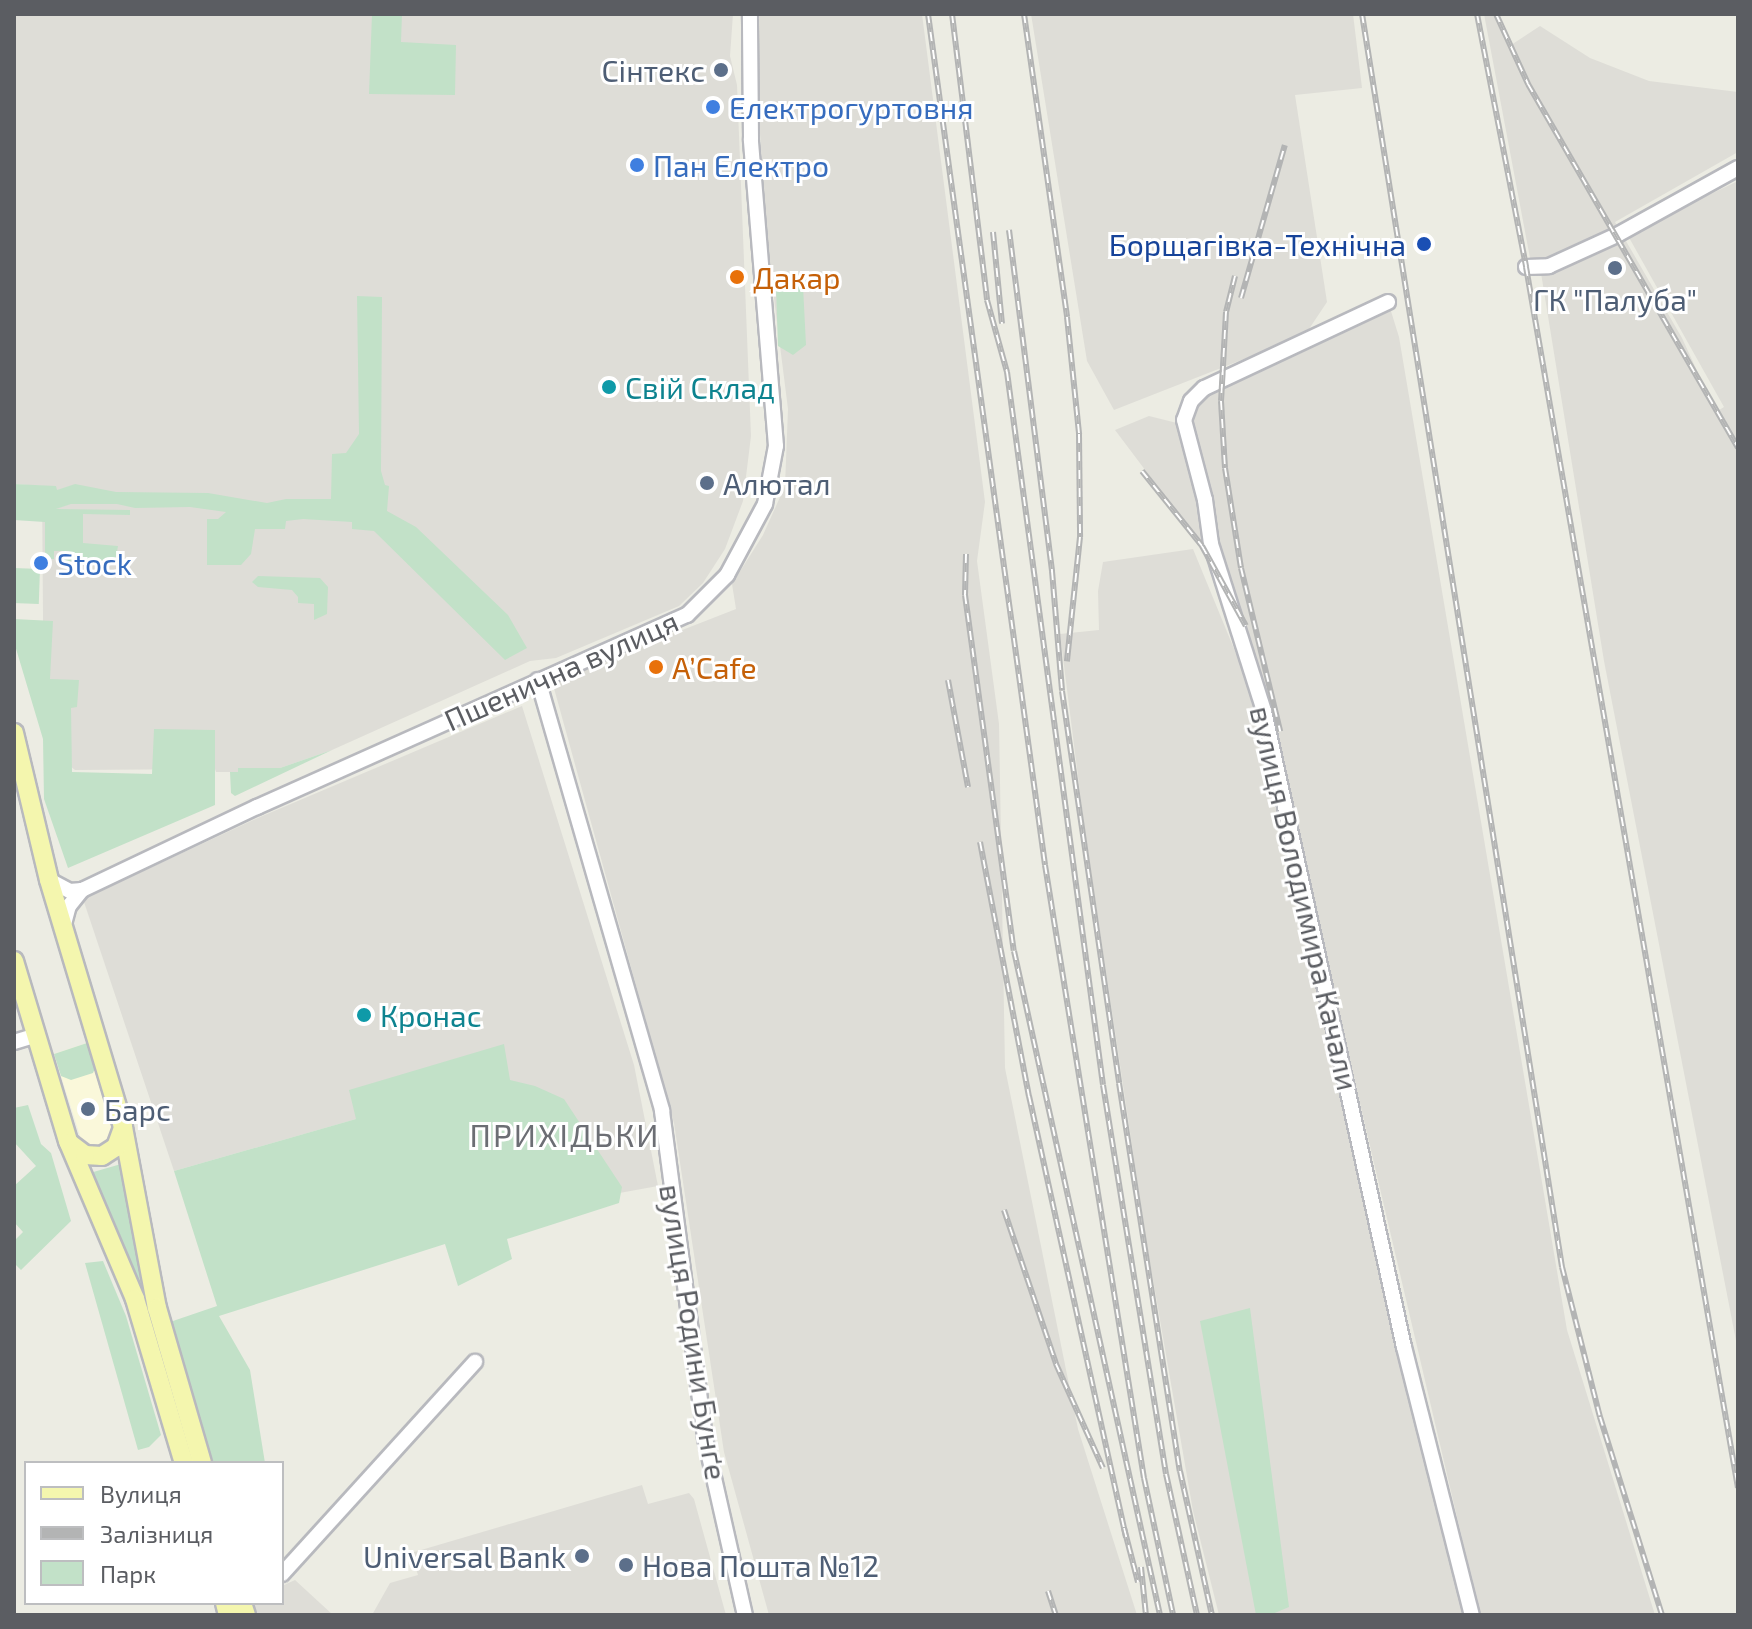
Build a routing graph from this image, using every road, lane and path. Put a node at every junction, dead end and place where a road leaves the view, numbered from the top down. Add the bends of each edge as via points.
1 (750, 14) edge
2 (1738, 168) edge
3 (1526, 267) dead end
4 (1388, 302) dead end
5 (538, 680) junction
6 (14, 733) edge
7 (19, 772) edge
8 (49, 880) junction
9 (82, 890) junction
10 (63, 930) junction
11 (14, 961) edge
12 (37, 1035) junction
13 (14, 1042) edge
14 (123, 1127) junction
15 (68, 1141) junction
16 (475, 1362) dead end
17 (183, 1461) edge
18 (201, 1461) edge
19 (284, 1572) edge
20 (745, 1615) edge
21 (1472, 1615) edge

1 - 5 street, Пшенична вулиця via 751,139 776,446 765,504 727,575 687,615
2 - 3 street via 1617,235 1549,266
4 - 21 street, вулиця Володимира Качали via 1204,388 1191,401 1184,420 1211,544 1264,711 1404,1347
5 - 9 street, Пшенична вулиця
5 - 20 street, вулиця Родини Бунґе via 662,1111 705,1438
6 - 7 main road
7 - 8 main road
8 - 9 street via 70,891
8 - 10 main road
9 - 10 street via 69,906
10 - 14 main road
11 - 12 main road
12 - 13 street
12 - 15 main road
14 - 15 main road via 116,1147 102,1156 85,1155
14 - 18 main road via 157,1308
15 - 17 main road via 135,1299
16 - 19 street

